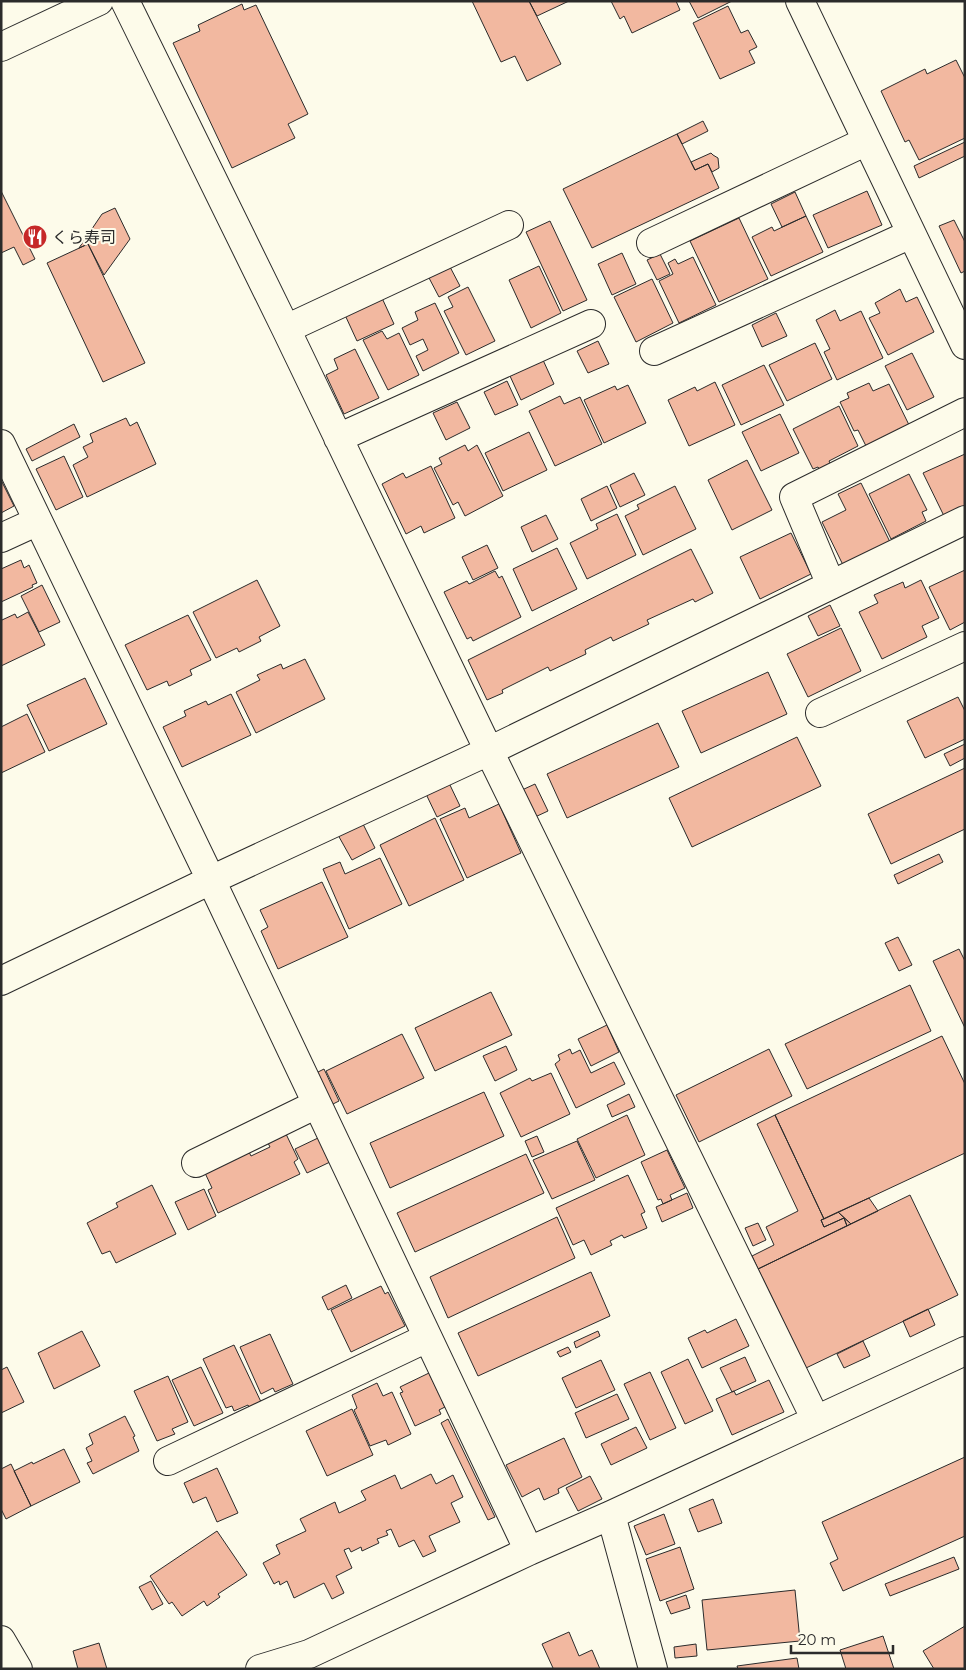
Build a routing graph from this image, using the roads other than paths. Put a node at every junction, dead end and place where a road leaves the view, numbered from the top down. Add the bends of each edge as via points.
1 (98, 1) edge
2 (125, 1) edge
3 (800, 1) edge
4 (1, 47) edge
5 (867, 141) junction
6 (509, 225) dead end
7 (911, 234) junction
8 (651, 243) dead end
9 (591, 324) dead end
10 (286, 329) junction
11 (965, 345) edge
12 (654, 350) dead end
13 (965, 412) edge
14 (338, 438) junction
15 (1, 444) edge
16 (965, 520) edge
17 (38, 521) junction
18 (1, 538) edge
19 (831, 585) junction
20 (965, 646) edge
21 (820, 713) dead end
22 (488, 751) junction
23 (211, 880) junction
24 (1, 981) edge
25 (317, 1104) junction
26 (196, 1163) dead end
27 (427, 1338) junction
28 (965, 1351) edge
29 (816, 1420) junction
30 (168, 1461) dead end
31 (610, 1515) junction
32 (529, 1551) junction
33 (1, 1640) edge
34 (18, 1669) edge
35 (260, 1669) edge
36 (653, 1669) edge

1 - 4 main road
2 - 10 main road
3 - 5 main road
5 - 7 main road
5 - 8 main road
6 - 10 main road
7 - 11 main road
7 - 12 main road
9 - 14 main road
10 - 14 main road
13 - 19 main road via 794,497
14 - 22 main road
15 - 17 main road
16 - 19 main road
17 - 18 main road
17 - 23 main road
19 - 22 main road
20 - 21 main road
22 - 23 main road
22 - 29 main road
23 - 24 main road
23 - 25 main road
25 - 26 main road
25 - 27 main road
27 - 30 main road
27 - 32 main road
28 - 29 main road
29 - 31 main road
31 - 32 main road
31 - 36 main road
32 - 35 main road via 309,1654
33 - 34 main road

